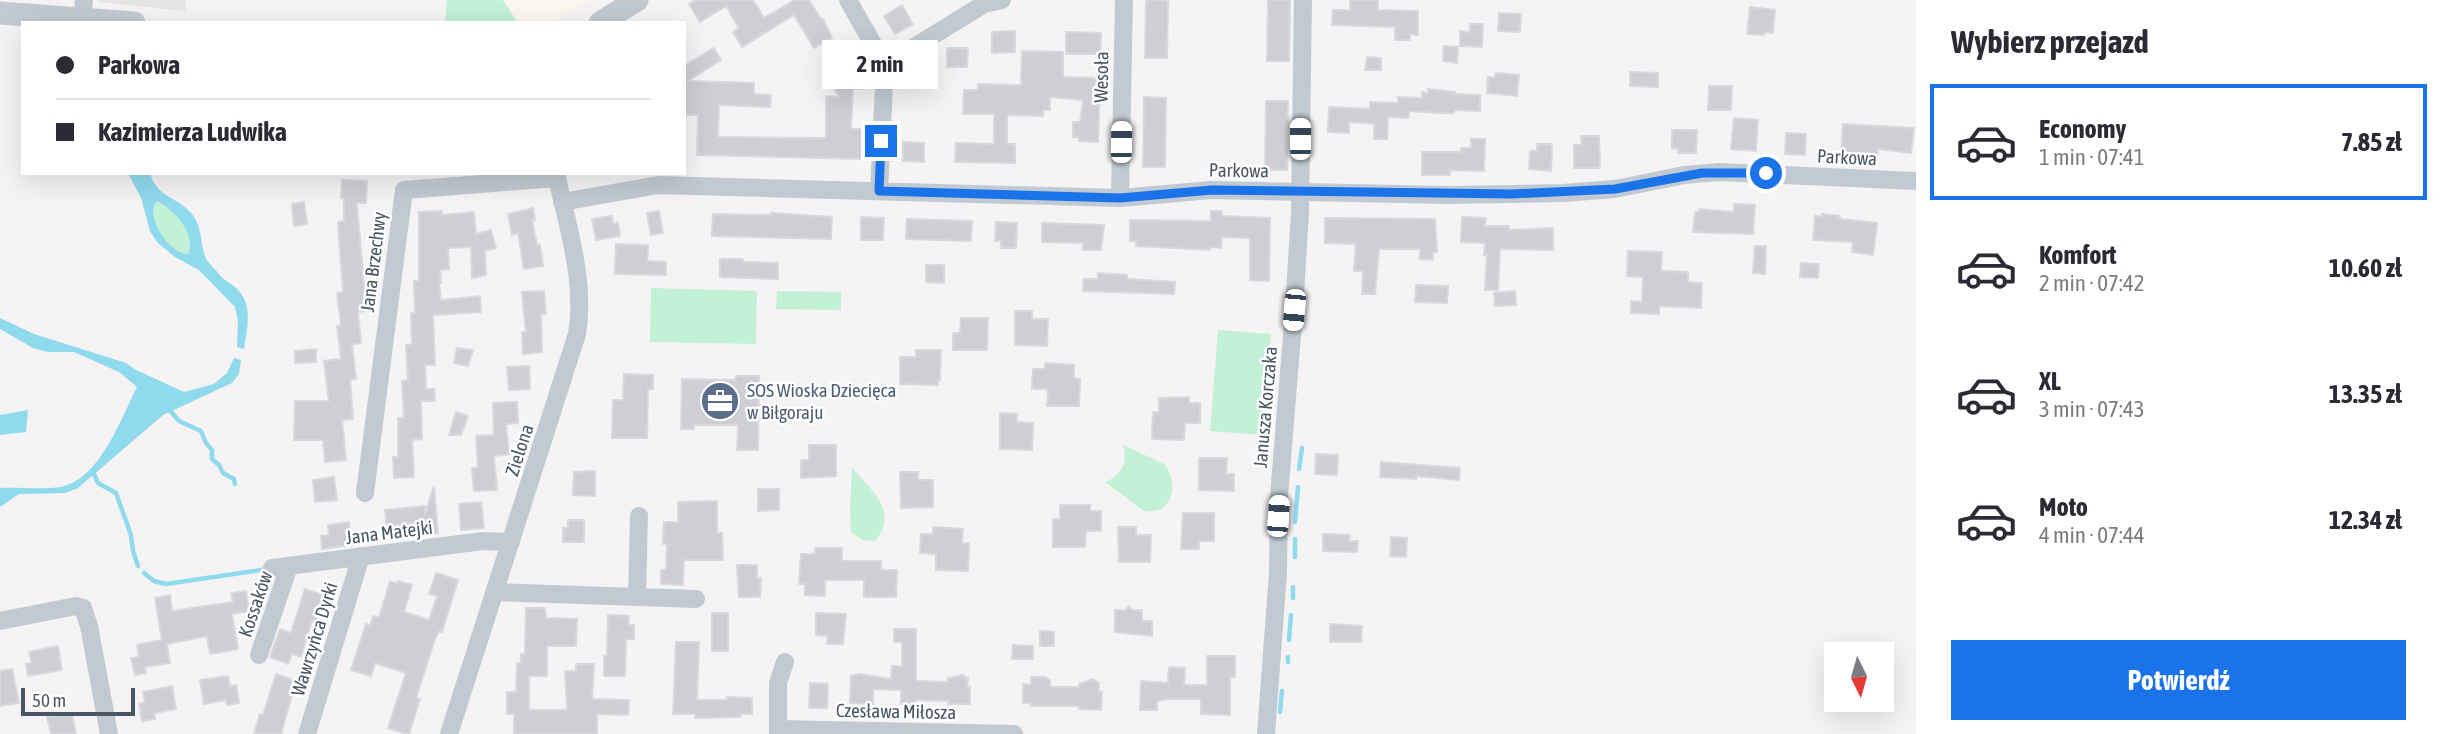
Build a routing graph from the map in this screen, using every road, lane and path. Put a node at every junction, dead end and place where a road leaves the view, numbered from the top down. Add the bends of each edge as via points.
1 (637, 0) edge
2 (848, 0) edge
3 (1002, 0) edge
4 (1124, 0) edge
5 (1303, 0) edge
6 (83, 9) edge
7 (0, 13) edge
8 (127, 21) edge
9 (603, 21) edge
10 (885, 65) junction
11 (557, 176) edge
12 (1916, 181) edge
13 (879, 191) junction
14 (1300, 192) junction
15 (1120, 198) junction
16 (562, 202) junction
17 (365, 493) dead end
18 (639, 516) dead end
19 (511, 542) junction
20 (360, 556) junction
21 (281, 567) joint
22 (495, 592) junction
23 (637, 597) junction
24 (696, 599) dead end
25 (0, 621) edge
26 (260, 655) dead end
27 (785, 662) dead end
28 (778, 732) edge
29 (109, 734) edge
30 (307, 734) edge
31 (449, 734) edge
32 (1014, 734) edge
33 (1266, 734) edge

1 - 9 street
2 - 10 street
3 - 10 street via 984,4
4 - 15 street, Wesoła
5 - 14 street, Janusza Korczaka
6 - 7 street
6 - 8 street
10 - 13 street
11 - 16 street, Zielona
11 - 17 street, Jana Brzechwy via 404,190
12 - 14 street, Parkowa via 1719,172 1563,193
13 - 15 street, Parkowa
13 - 16 street, Parkowa via 658,185
14 - 15 street, Parkowa via 1201,190
14 - 33 street, Janusza Korczaka
16 - 19 street, Zielona via 578,285 578,327
18 - 23 street
19 - 20 street, Jana Matejki
19 - 22 street, Zielona
20 - 21 street, Jana Matejki
20 - 30 street, Wawrzyńca Dyrki
21 - 26 street, Kossaków
22 - 23 street
22 - 31 street, Zielona
23 - 24 street
25 - 29 street via 83,608
27 - 28 street via 778,683
28 - 32 street, Czesława Miłosza

